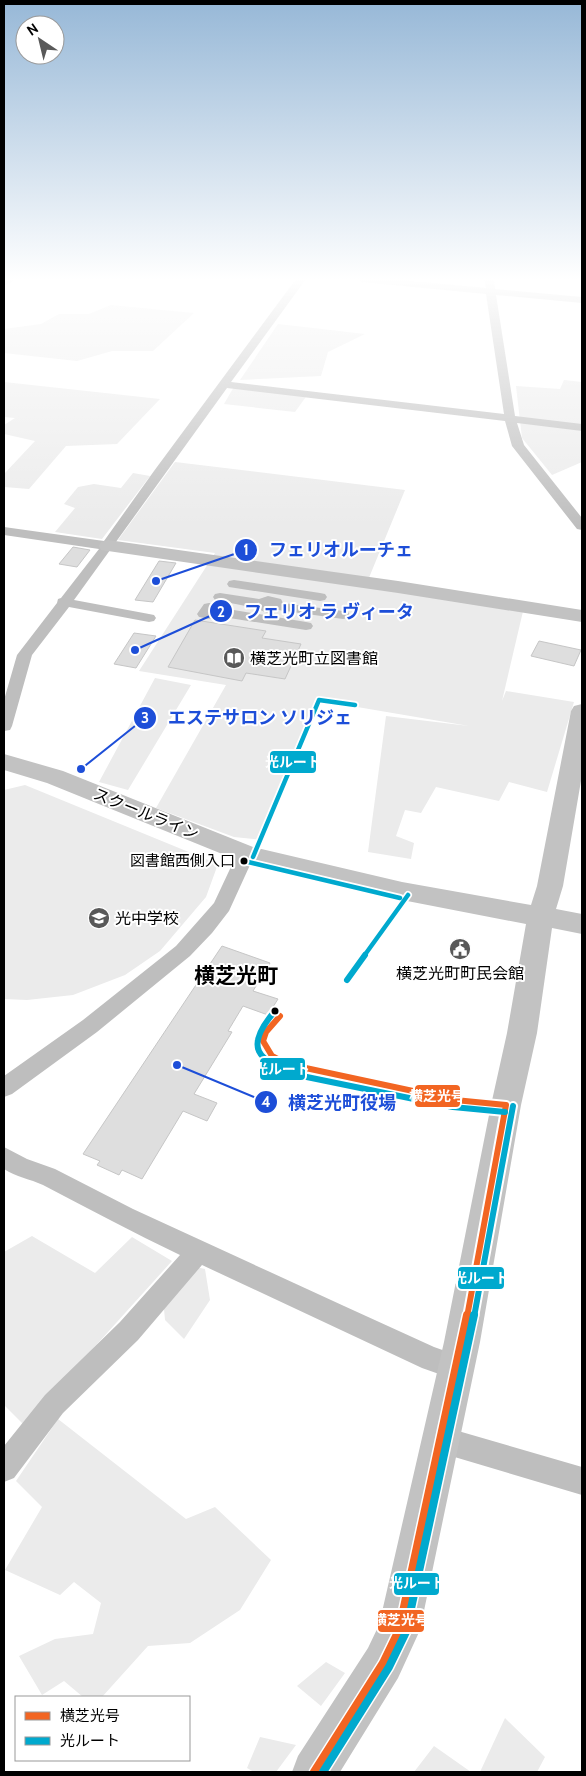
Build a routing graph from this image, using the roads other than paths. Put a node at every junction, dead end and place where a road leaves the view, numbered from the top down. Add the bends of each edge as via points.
1 (240, 362) edge
2 (502, 362) edge
3 (224, 384) junction
4 (510, 418) junction
5 (582, 426) edge
6 (582, 526) edge
7 (4, 531) edge
8 (108, 546) junction
9 (63, 602) junction
10 (269, 605) junction
11 (343, 615) dead end
12 (582, 616) edge
13 (149, 618) dead end
14 (314, 618) junction
15 (582, 710) edge
16 (4, 726) edge
17 (4, 762) edge
18 (246, 854) junction
19 (540, 918) junction
20 (582, 924) edge
21 (4, 1088) edge
22 (4, 1157) edge
23 (199, 1251) junction
24 (456, 1367) junction
25 (441, 1440) junction
26 (4, 1468) edge
27 (582, 1481) edge
28 (314, 1772) edge

1 - 3 street
2 - 4 street
3 - 4 street
3 - 8 street
4 - 5 street
4 - 6 street via 518,446
7 - 8 street
8 - 9 street
8 - 12 street
9 - 13 street
9 - 16 street via 24,655
10 - 10 street via 223,597
10 - 14 street
10 - 14 street
11 - 14 street
15 - 19 street via 550,886
17 - 18 street, スクールライン via 55,778
18 - 19 street, スクールライン via 402,891
18 - 21 street via 222,906 183,951 90,1026
19 - 20 street, スクールライン
19 - 24 street via 522,1032
22 - 23 street
23 - 24 street via 430,1359
23 - 26 street via 129,1331 54,1404
24 - 25 street
25 - 27 street
25 - 28 street via 399,1630 383,1663

